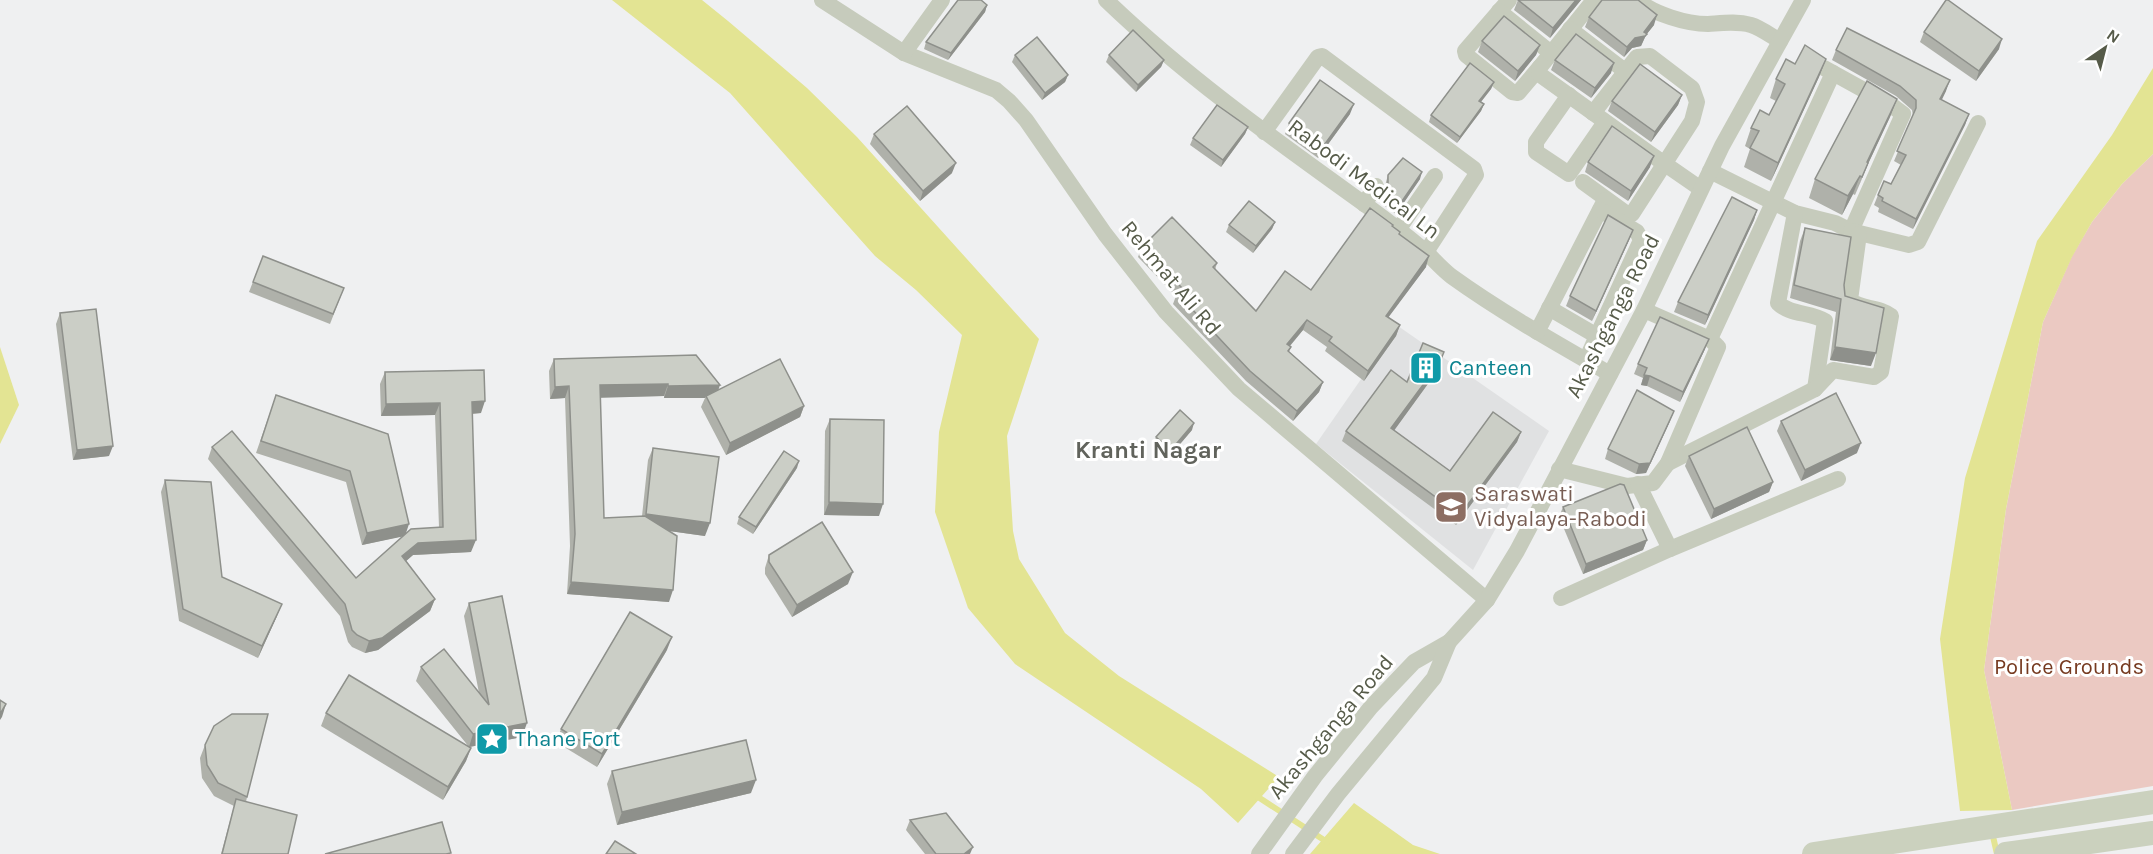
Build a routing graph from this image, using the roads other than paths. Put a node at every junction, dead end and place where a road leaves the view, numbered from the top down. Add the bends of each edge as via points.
1 (822, 0) edge
2 (942, 0) edge
3 (1106, 0) edge
4 (1637, 0) edge
5 (1803, 0) edge
6 (1586, 3) edge
7 (1504, 5) edge
8 (1570, 29) junction
9 (1780, 40) junction
10 (904, 53) junction
11 (1551, 53) junction
12 (1810, 60) edge
13 (1540, 67) junction
14 (1625, 71) junction
15 (1833, 73) junction
16 (1569, 96) junction
17 (1599, 118) junction
18 (1978, 123) dead end
19 (1264, 132) junction
20 (1664, 164) junction
21 (1710, 171) junction
22 (1435, 176) dead end
23 (1583, 182) dead end
24 (1376, 186) dead end
25 (1701, 189) junction
26 (1773, 203) junction
27 (1364, 204) junction
28 (1603, 204) junction
29 (1795, 213) junction
30 (1398, 230) junction
31 (1855, 232) junction
32 (1426, 252) junction
33 (1549, 308) junction
34 (1644, 310) junction
35 (1537, 332) junction
36 (1597, 336) junction
37 (1710, 339) junction
38 (1586, 360) junction
39 (1610, 374) junction
40 (1815, 389) junction
41 (1669, 409) edge
42 (1687, 418) junction
43 (1668, 463) junction
44 (1559, 469) junction
45 (1838, 479) dead end
46 (1638, 484) junction
47 (1670, 549) junction
48 (1561, 598) dead end
49 (1487, 600) junction
50 (1449, 642) junction
51 (2153, 802) edge
52 (2153, 833) edge
53 (1262, 849) edge
54 (1870, 849) edge
55 (1293, 854) edge
56 (1814, 854) edge
57 (2006, 854) edge

1 - 10 street, Rehmat Ali Rd
2 - 10 street
3 - 19 street, Rabodi Medical Ln via 1142,35
4 - 9 street via 1681,21 1752,25
5 - 9 street, Akashganga Road
6 - 8 street
7 - 11 street
7 - 13 street via 1465,51 1466,55 1512,93 1518,93
8 - 11 street
8 - 14 street
9 - 21 street, Akashganga Road
10 - 49 street, Rehmat Ali Rd via 996,90 1009,101 1104,234 1166,312 1239,389
11 - 13 street
12 - 15 street
13 - 16 street via 1539,74
14 - 17 street
14 - 20 street via 1637,57 1650,56 1692,88 1697,102 1692,121
15 - 26 street
15 - 31 street via 1903,114
16 - 17 street
16 - 17 street via 1536,142 1536,152 1569,174
17 - 20 street
18 - 31 street via 1918,242 1910,245
19 - 27 street, Rabodi Medical Ln
19 - 32 street via 1318,57 1341,70 1474,169 1476,175
20 - 25 street
20 - 28 street via 1632,214
21 - 25 street, Akashganga Road
21 - 26 street
22 - 30 street
23 - 28 street
24 - 27 street
25 - 34 street, Akashganga Road
26 - 29 street
26 - 37 street
27 - 30 street, Rabodi Medical Ln
28 - 33 street
28 - 36 street via 1637,232 1641,240
29 - 31 street
29 - 40 street via 1778,303 1825,321
30 - 32 street, Rabodi Medical Ln
31 - 40 street via 1850,300 1891,316 1881,372 1874,377 1833,370
32 - 35 street, Rabodi Medical Ln via 1449,274
33 - 35 street
33 - 36 street
34 - 37 street
34 - 39 street, Akashganga Road
35 - 38 street, Rabodi Medical Ln
36 - 38 street
37 - 42 street via 1718,347
38 - 39 street, Rabodi Medical Ln
39 - 44 street, Akashganga Road
40 - 43 street
41 - 42 street
42 - 43 street
43 - 46 street via 1653,483
44 - 46 street via 1627,486
44 - 49 street, Akashganga Road
45 - 47 street
46 - 47 street
47 - 48 street
49 - 50 street, Akashganga Road
50 - 53 street, Akashganga Road via 1414,662 1371,707
50 - 55 street, Akashganga Road via 1434,678
51 - 54 main road
52 - 57 main road
54 - 56 main road

